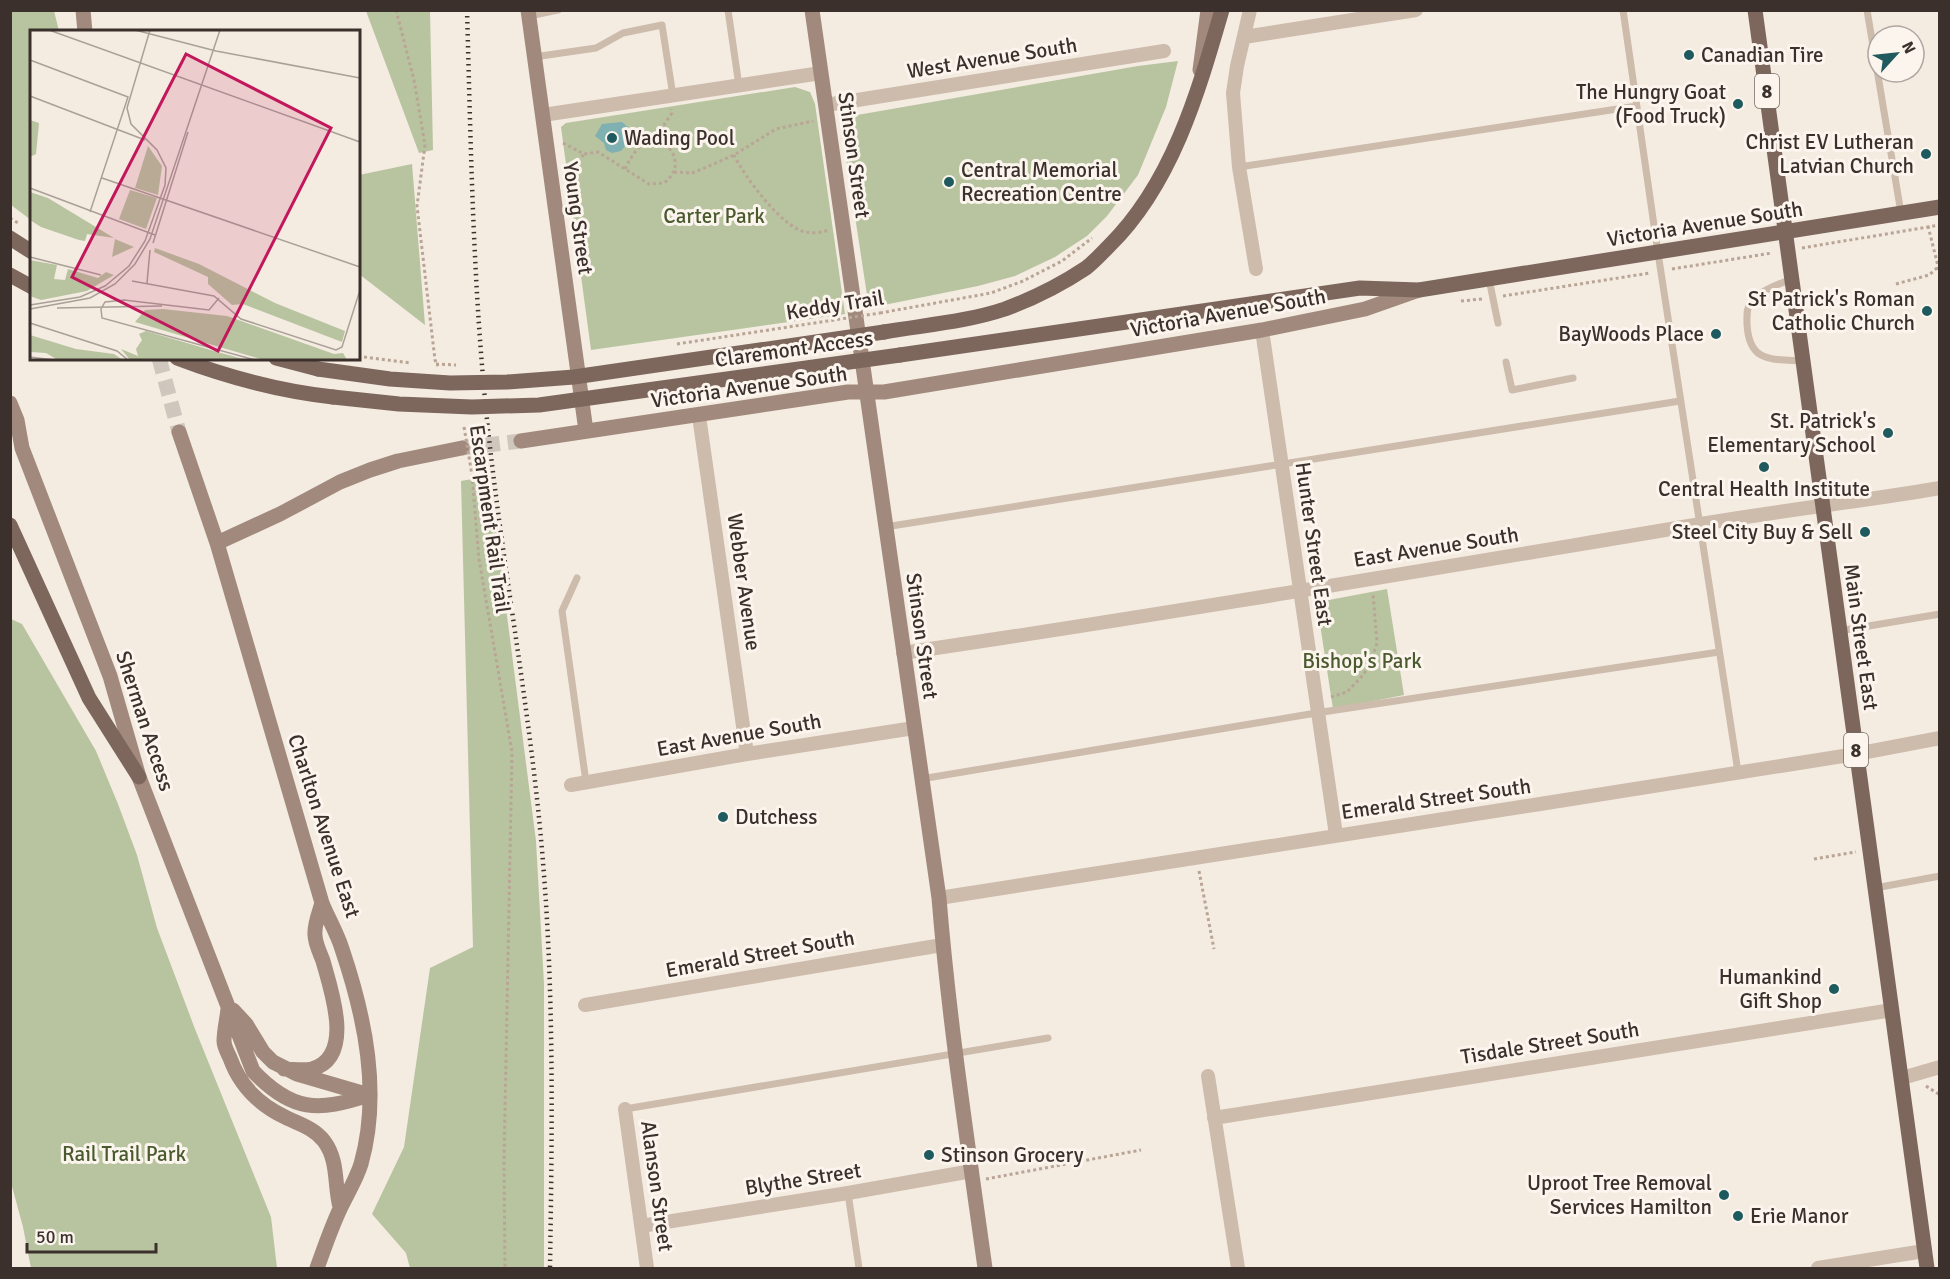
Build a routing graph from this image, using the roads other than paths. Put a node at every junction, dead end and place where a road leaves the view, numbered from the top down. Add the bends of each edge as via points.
1 (83, 10) edge
2 (558, 10) edge
3 (728, 10) edge
4 (812, 10) edge
5 (1208, 10) edge
6 (1222, 10) edge
7 (1250, 10) edge
8 (1416, 10) edge
9 (1623, 10) edge
10 (1755, 10) edge
11 (1867, 10) edge
12 (529, 13) edge
13 (85, 30) edge
14 (1244, 37) junction
15 (1164, 51) dead end
16 (534, 57) junction
17 (821, 73) junction
18 (1199, 84) junction
19 (740, 86) junction
20 (672, 96) junction
21 (1637, 106) junction
22 (827, 112) junction
23 (543, 116) junction
24 (1239, 166) junction
25 (1932, 208) edge
26 (1901, 213) junction
27 (1785, 232) junction
28 (10, 238) edge
29 (30, 251) edge
30 (1658, 253) junction
31 (1256, 269) dead end
32 (10, 275) edge
33 (1489, 279) junction
34 (1791, 279) junction
35 (30, 286) edge
36 (1419, 290) junction
37 (1498, 323) dead end
38 (1262, 330) junction
39 (182, 360) edge
40 (284, 360) edge
41 (1803, 361) junction
42 (1506, 362) dead end
43 (1573, 378) dead end
44 (868, 393) junction
45 (1680, 401) junction
46 (10, 403) edge
47 (699, 416) junction
48 (586, 431) junction
49 (179, 432) tunnel mouth
50 (10, 433) edge
51 (521, 441) tunnel mouth
52 (22, 448) junction
53 (462, 448) tunnel mouth
54 (1281, 464) junction
55 (1940, 488) edge
56 (1822, 507) junction
57 (1699, 524) junction
58 (10, 525) edge
59 (885, 527) junction
60 (217, 543) junction
61 (577, 578) dead end
62 (1300, 590) junction
63 (1940, 614) edge
64 (1839, 631) junction
65 (1719, 652) junction
66 (903, 653) junction
67 (1316, 708) junction
68 (914, 728) junction
69 (1940, 738) edge
70 (747, 754) junction
71 (1856, 754) junction
72 (1737, 771) junction
73 (139, 777) junction
74 (921, 779) junction
75 (586, 782) junction
76 (571, 785) dead end
77 (1336, 835) junction
78 (1940, 876) edge
79 (1875, 888) junction
80 (939, 898) junction
81 (322, 903) junction
82 (942, 945) junction
83 (585, 1005) dead end
84 (229, 1006) junction
85 (1892, 1010) junction
86 (1048, 1038) dead end
87 (956, 1054) junction
88 (1940, 1067) edge
89 (284, 1069) junction
90 (1208, 1076) dead end
91 (1902, 1078) junction
92 (369, 1095) junction
93 (626, 1109) joint
94 (1214, 1118) junction
95 (972, 1177) junction
96 (848, 1193) junction
97 (340, 1207) junction
98 (641, 1226) junction
99 (1924, 1251) junction
100 (317, 1269) edge
101 (647, 1269) edge
102 (859, 1269) edge
103 (985, 1269) edge
104 (1238, 1269) edge
105 (1818, 1269) edge
106 (1927, 1269) edge

1 - 13 street
2 - 12 lane
3 - 19 lane
4 - 17 street, Stinson Street
5 - 18 street
6 - 18 main road, Claremont Access
7 - 14 street
8 - 14 street
9 - 21 lane
10 - 27 main road, Main Street East / 8
11 - 26 lane
12 - 16 street, Young Street
14 - 24 street via 1233,93
15 - 22 street, West Avenue South
16 - 20 lane via 596,48 623,33 662,25
16 - 23 street, Young Street
17 - 19 street
17 - 22 street, Stinson Street
18 - 40 main road, Claremont Access, bridge via 1178,141 1128,227 1087,267 1004,309 884,332 574,377 507,382 400,380 318,369
19 - 20 street
20 - 23 street
21 - 24 lane
21 - 30 lane
22 - 44 street, Stinson Street
23 - 48 street, Young Street
24 - 31 street
25 - 26 main road, Victoria Avenue South
26 - 27 main road, Victoria Avenue South
27 - 30 main road, Victoria Avenue South
27 - 34 main road, Main Street East / 8
28 - 29 main road
30 - 33 main road, Victoria Avenue South
30 - 45 lane
32 - 35 main road
33 - 36 main road, Victoria Avenue South
33 - 37 lane
34 - 41 main road, Main Street East / 8
34 - 41 lane via 1749,303 1748,337 1754,352 1768,359
36 - 38 street, Victoria Avenue South via 1365,309
36 - 39 main road, Claremont Access, bridge via 1360,288 539,405 462,407 333,397 262,385
38 - 44 street, Victoria Avenue South
38 - 54 street, Hunter Street East
41 - 56 main road, Main Street East / 8
42 - 43 lane via 1512,390
44 - 47 street, Victoria Avenue South
44 - 59 street, Stinson Street
45 - 54 lane
45 - 57 lane
46 - 52 street, Sherman Access
47 - 48 street, Victoria Avenue South
47 - 70 street, Webber Avenue
48 - 51 street, Victoria Avenue South
49 - 60 street, Charlton Avenue East
50 - 52 street, Sherman Access
52 - 73 street, Sherman Access via 110,676
53 - 60 street via 398,460 370,470
54 - 59 lane
54 - 62 street, Hunter Street East
55 - 56 street, East Avenue South
56 - 57 street, East Avenue South
56 - 64 main road, Main Street East / 8
57 - 62 street, East Avenue South
57 - 65 lane
58 - 73 main road via 89,699
59 - 66 street, Stinson Street
60 - 81 street, Charlton Avenue East
61 - 75 lane via 562,611
62 - 66 street, East Avenue South
62 - 67 street, Hunter Street East
63 - 64 lane
64 - 71 main road, Main Street East / 8
65 - 67 lane
65 - 72 lane
66 - 68 street, Stinson Street
67 - 74 lane
67 - 77 street, Hunter Street East
68 - 70 street, East Avenue South
68 - 74 street, Stinson Street
69 - 71 street, Emerald Street South
70 - 75 street, East Avenue South
71 - 72 street, Emerald Street South
71 - 79 main road, Main Street East / 8
72 - 77 street, Emerald Street South
73 - 84 street, Sherman Access
74 - 80 street, Stinson Street
75 - 76 street, East Avenue South
77 - 80 street, Emerald Street South
78 - 79 lane
79 - 85 main road, Main Street East / 8
80 - 82 street, Stinson Street
81 - 89 street via 314,934 336,1013 334,1046 330,1057 314,1068
81 - 92 street, Charlton Avenue East via 342,947 362,1021 369,1058
82 - 83 street, Emerald Street South
82 - 87 street, Stinson Street
84 - 89 street, Sherman Access via 263,1052
84 - 92 street, Sherman Access via 253,1071 277,1094 291,1101 327,1107
84 - 97 street via 224,1043 235,1073 255,1099 322,1139 337,1176
85 - 91 main road, Main Street East / 8
85 - 94 street, Tisdale Street South
86 - 87 lane
87 - 93 lane
87 - 95 street, Stinson Street
88 - 91 street
89 - 92 street, Sherman Access
90 - 94 street
91 - 99 main road, Main Street East / 8
92 - 97 street, Charlton Avenue East via 369,1129 360,1165
93 - 98 street, Alanson Street
94 - 104 street
95 - 96 street, Blythe Street
95 - 103 street, Stinson Street
96 - 98 street, Blythe Street
96 - 102 lane
97 - 100 street, Charlton Avenue East
98 - 101 street, Alanson Street
99 - 105 street
99 - 106 main road, Main Street East / 8

